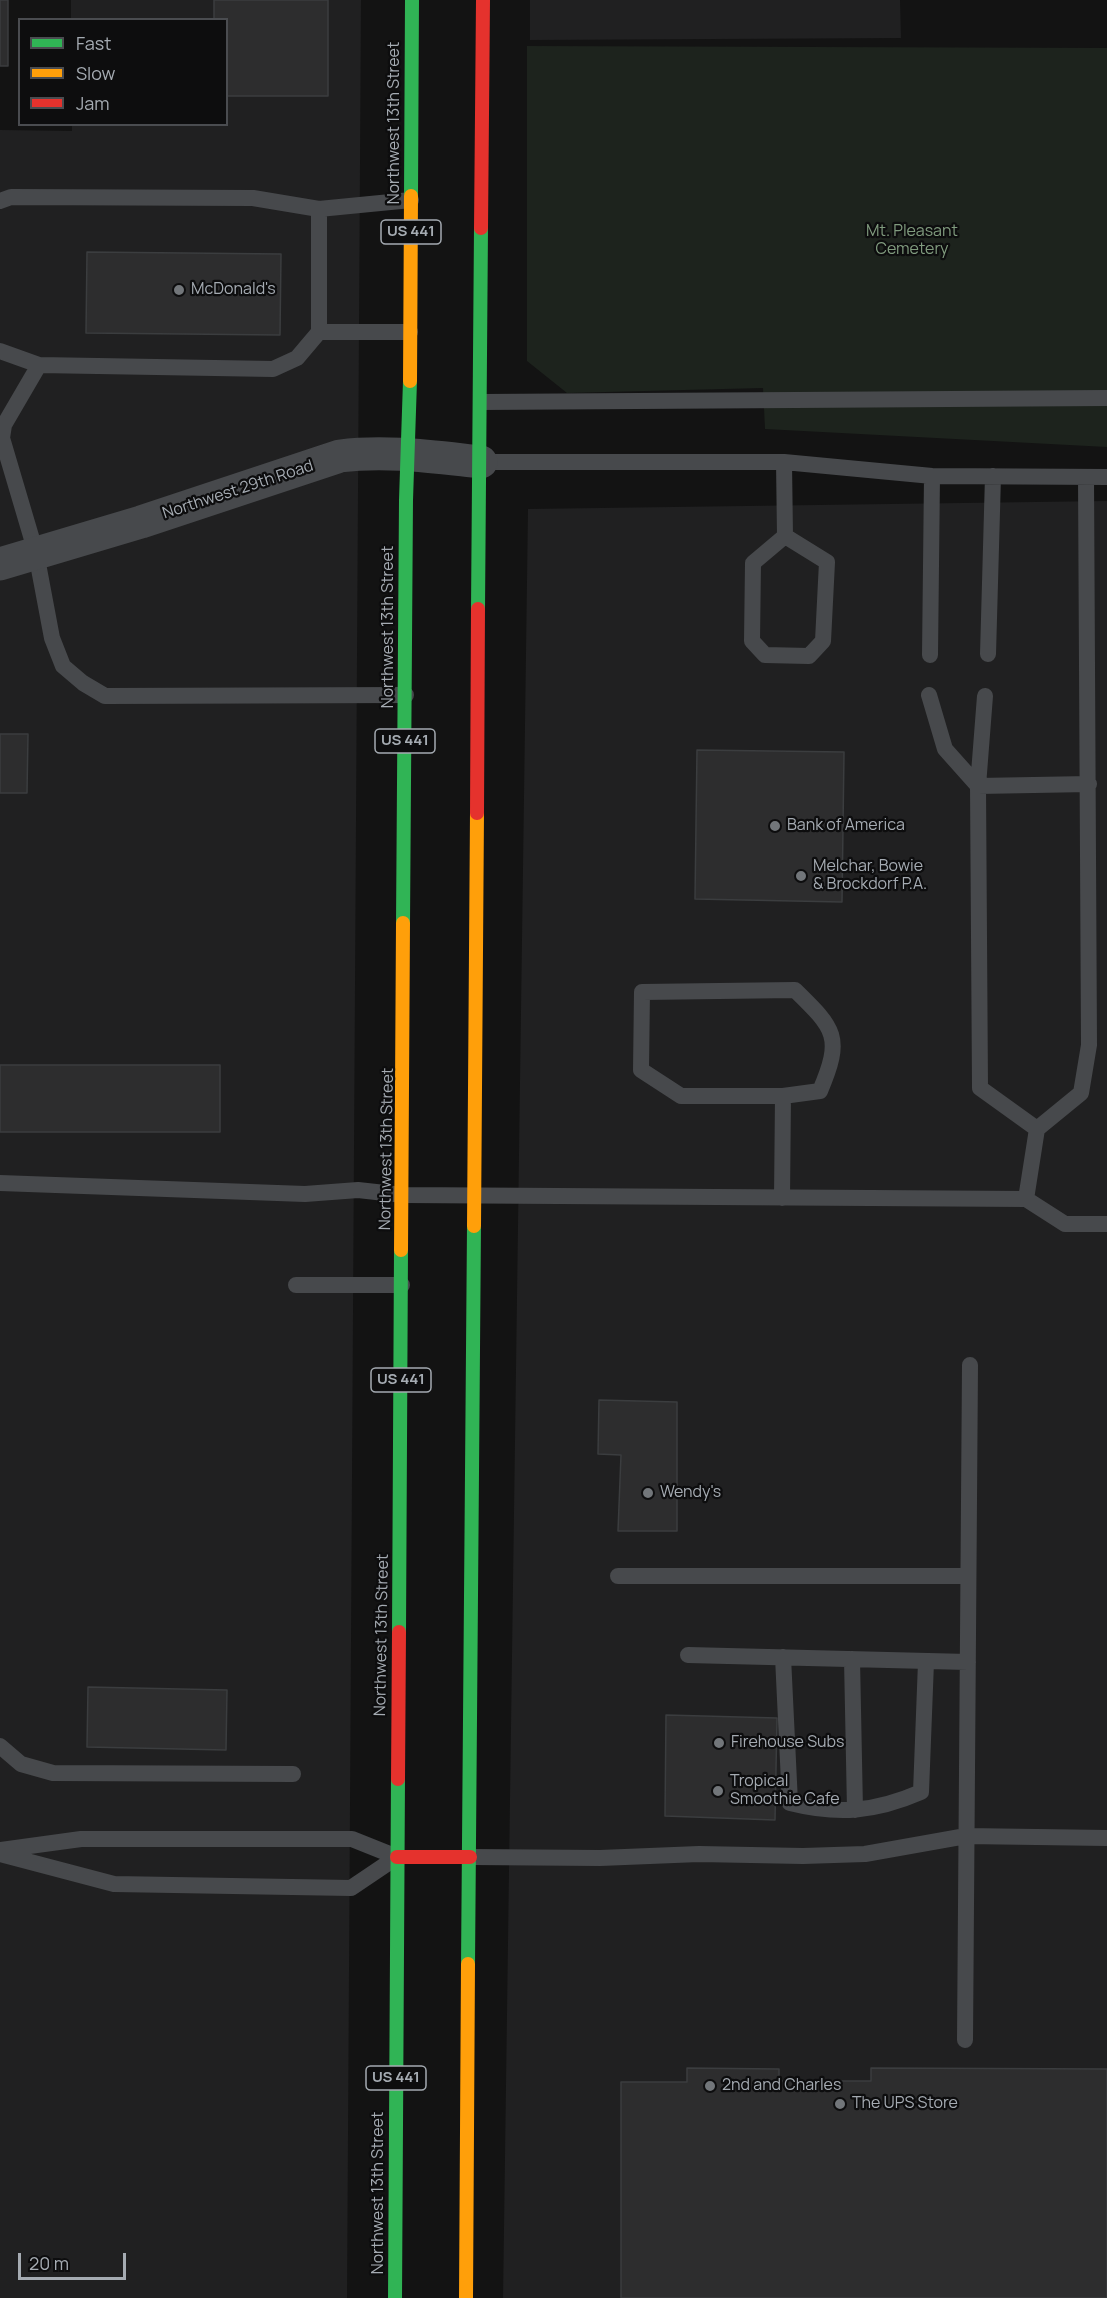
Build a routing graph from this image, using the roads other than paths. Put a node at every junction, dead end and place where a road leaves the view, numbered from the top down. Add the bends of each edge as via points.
1 (412, 0) edge
2 (483, 0) edge
3 (411, 200) junction
4 (0, 201) edge
5 (319, 209) junction
6 (319, 332) junction
7 (410, 332) junction
8 (0, 351) edge
9 (39, 365) junction
10 (1107, 398) edge
11 (481, 402) junction
12 (407, 454) junction
13 (481, 462) junction
14 (784, 462) junction
15 (932, 476) junction
16 (993, 476) junction
17 (1086, 477) junction
18 (1107, 477) edge
19 (785, 536) junction
20 (36, 553) junction
21 (0, 564) edge
22 (988, 654) dead end
23 (930, 655) dead end
24 (406, 694) junction
25 (929, 695) dead end
26 (985, 696) dead end
27 (1089, 784) junction
28 (978, 786) junction
29 (783, 1096) junction
30 (1037, 1129) junction
31 (0, 1183) edge
32 (403, 1196) junction
33 (474, 1196) junction
34 (782, 1198) junction
35 (1026, 1199) junction
36 (1107, 1224) edge
37 (296, 1285) dead end
38 (402, 1286) junction
39 (970, 1365) dead end
40 (618, 1576) dead end
41 (968, 1576) junction
42 (688, 1655) dead end
43 (783, 1657) junction
44 (852, 1659) junction
45 (926, 1662) junction
46 (968, 1662) junction
47 (0, 1746) edge
48 (293, 1774) dead end
49 (855, 1810) junction
50 (966, 1836) junction
51 (1107, 1838) edge
52 (0, 1852) edge
53 (397, 1857) junction
54 (470, 1857) junction
55 (964, 2040) dead end
56 (395, 2298) edge
57 (466, 2298) edge

1 - 3 main road, Northwest 13th Street / US 441
2 - 11 main road
3 - 5 lane
3 - 7 main road, Northwest 13th Street / US 441
4 - 5 lane via 11,197 253,198
5 - 6 lane
6 - 7 lane
6 - 9 lane via 297,358 273,369
7 - 12 main road, Northwest 13th Street / US 441
8 - 9 lane
9 - 20 lane via 4,425 2,438
10 - 11 lane
11 - 13 main road
12 - 13 street, Northwest 29th Road
12 - 20 street, Northwest 29th Road via 340,456
12 - 24 main road, Northwest 13th Street / US 441
13 - 14 lane
13 - 33 main road
14 - 15 lane
14 - 19 lane
15 - 16 lane
15 - 23 lane
16 - 17 lane
16 - 22 lane
17 - 18 lane
17 - 27 lane
19 - 19 lane via 753,563 752,641 765,655 810,656 823,641 827,562
20 - 21 street, Northwest 29th Road
20 - 24 lane via 52,638 63,666 105,696
24 - 32 main road, Northwest 13th Street / US 441
25 - 28 lane via 945,748
26 - 28 lane
27 - 28 lane
27 - 30 lane via 1089,1045 1081,1094
28 - 30 lane via 980,1088
29 - 29 lane via 820,1091 834,1058 828,1022 795,990 642,992 641,1070 681,1096
29 - 34 lane
30 - 35 lane
31 - 32 lane via 305,1194 358,1190
32 - 33 lane
32 - 38 main road, Northwest 13th Street / US 441
33 - 34 lane
33 - 54 main road
34 - 35 lane
35 - 36 lane via 1065,1224
37 - 38 lane
38 - 53 main road, Northwest 13th Street / US 441
39 - 41 lane
40 - 41 lane
41 - 46 lane
42 - 43 lane
43 - 44 lane
43 - 49 lane via 790,1803 820,1810
44 - 45 lane
44 - 49 lane
45 - 46 lane
45 - 49 lane via 921,1792 890,1806
46 - 50 lane
47 - 48 lane via 21,1764 53,1773
50 - 51 lane
50 - 54 lane via 855,1854
50 - 55 lane
52 - 53 lane via 81,1839 352,1839
52 - 53 lane via 114,1884 351,1888
53 - 54 main road
53 - 56 main road, Northwest 13th Street / US 441
54 - 57 main road

